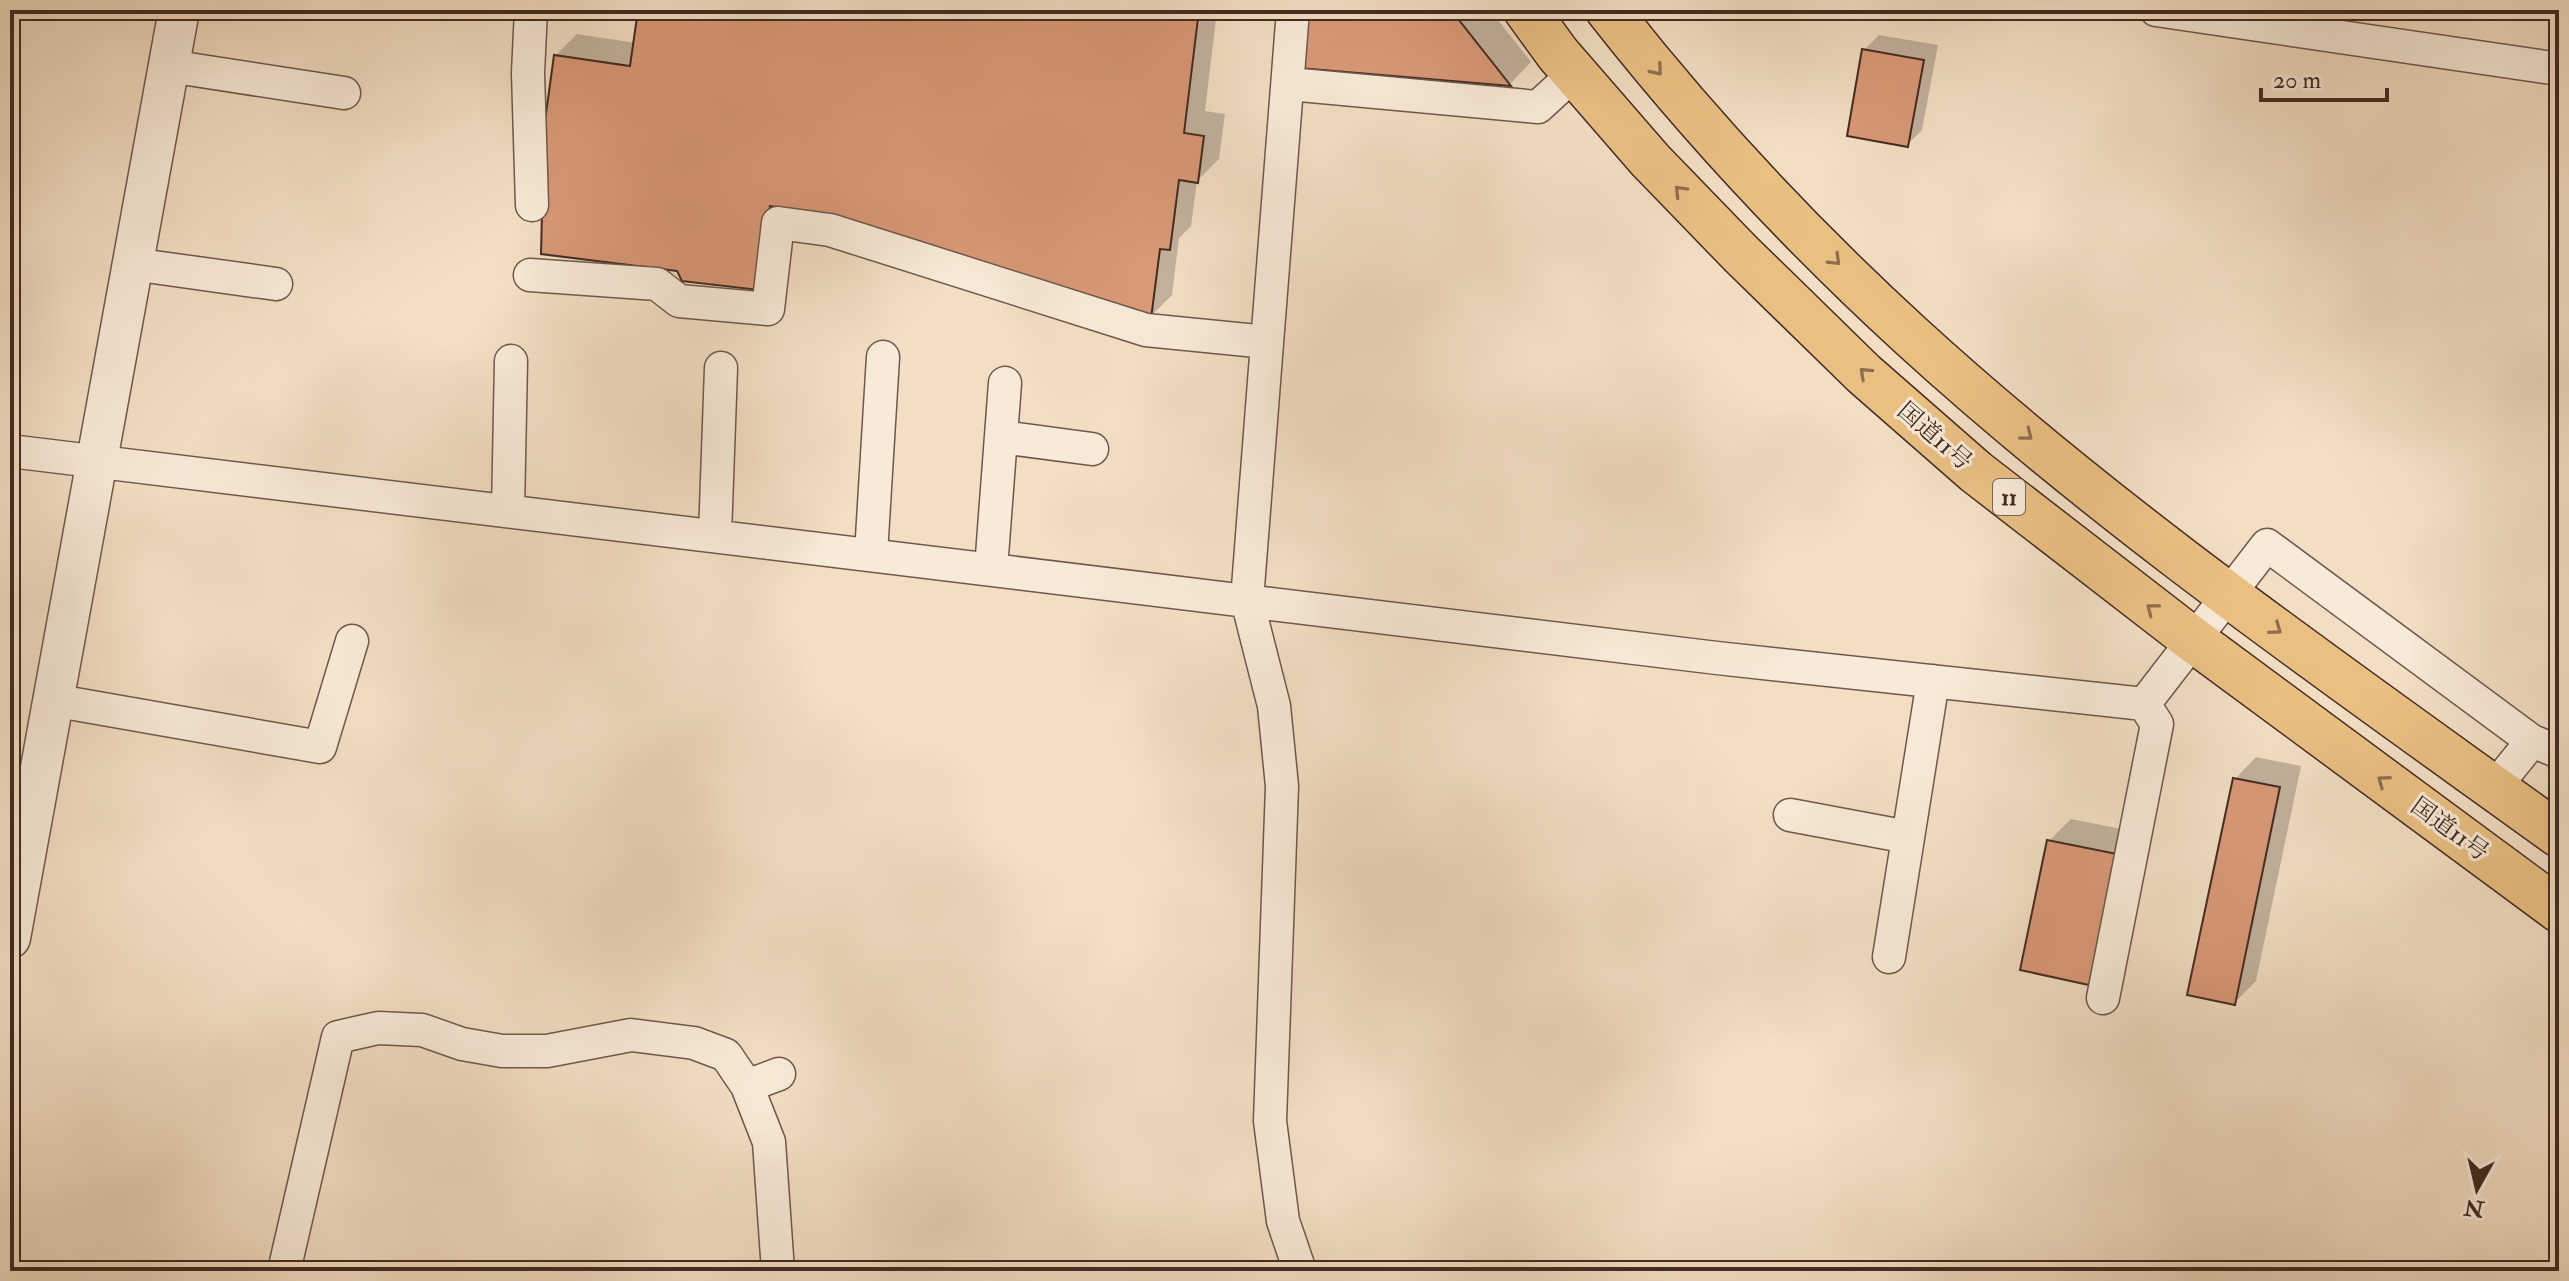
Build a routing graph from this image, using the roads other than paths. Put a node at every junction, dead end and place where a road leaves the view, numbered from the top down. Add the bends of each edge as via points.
1 (179, 10) edge
2 (531, 10) edge
3 (1293, 10) edge
4 (1526, 10) edge
5 (1608, 10) edge
6 (2156, 10) edge
7 (169, 66) junction
8 (2559, 69) edge
9 (1575, 73) junction
10 (1289, 84) junction
11 (344, 93) dead end
12 (532, 205) dead end
13 (132, 264) junction
14 (530, 275) dead end
15 (276, 284) dead end
16 (1267, 342) junction
17 (883, 357) dead end
18 (511, 361) dead end
19 (721, 368) dead end
20 (1005, 383) dead end
21 (1001, 437) junction
22 (1092, 449) dead end
23 (10, 451) edge
24 (95, 461) junction
25 (508, 510) junction
26 (715, 535) junction
27 (871, 554) junction
28 (991, 569) junction
29 (2227, 593) junction
30 (1247, 600) junction
31 (2192, 639) junction
32 (352, 641) dead end
33 (1933, 681) junction
34 (52, 700) junction
35 (2144, 704) junction
36 (2545, 747) edge
37 (2494, 788) junction
38 (1790, 815) dead end
39 (2559, 835) edge
40 (1908, 837) junction
41 (2559, 910) edge
42 (10, 938) edge
43 (1889, 957) dead end
44 (2103, 998) dead end
45 (779, 1074) dead end
46 (747, 1086) junction
47 (1303, 1270) edge
48 (284, 1271) edge
49 (778, 1271) edge

1 - 7 street
2 - 12 street
3 - 10 street
4 - 9 highway, 国道11号 / 11
5 -> 29 highway, 11 via 1696,117 1909,334 2017,428
6 - 8 street
7 - 11 street
7 - 13 street
9 - 10 street via 1538,107
31 -> 9 highway, 国道11号 / 11 via 1976,472 1864,374 1650,160
10 - 16 street
13 - 15 street
13 - 24 street
14 - 16 street via 657,284 679,301 768,309 778,223 830,230 1146,330
16 - 30 street
17 - 27 street
18 - 25 street
19 - 26 street
20 - 21 street
21 - 22 street
21 - 28 street
23 - 24 street
24 - 25 street
24 - 34 street
25 - 26 street
26 - 27 street
27 - 28 street
28 - 30 street
29 - 31 street
29 - 36 street via 2267,545
29 -> 37 highway, 11
30 - 33 street
30 - 47 street via 1274,706 1282,786 1270,1121 1283,1221
31 - 35 street
41 -> 31 highway, 国道11号 / 11
32 - 34 street via 320,747
33 - 35 street
33 - 40 street
34 - 42 street
35 - 44 street via 2157,724
36 - 37 street
37 - 39 highway, 11
38 - 40 street
40 - 43 street
45 - 46 street
46 - 48 street via 726,1055 694,1043 631,1035 547,1051 502,1051 422,1030 378,1028 338,1037
46 - 49 street via 769,1142

